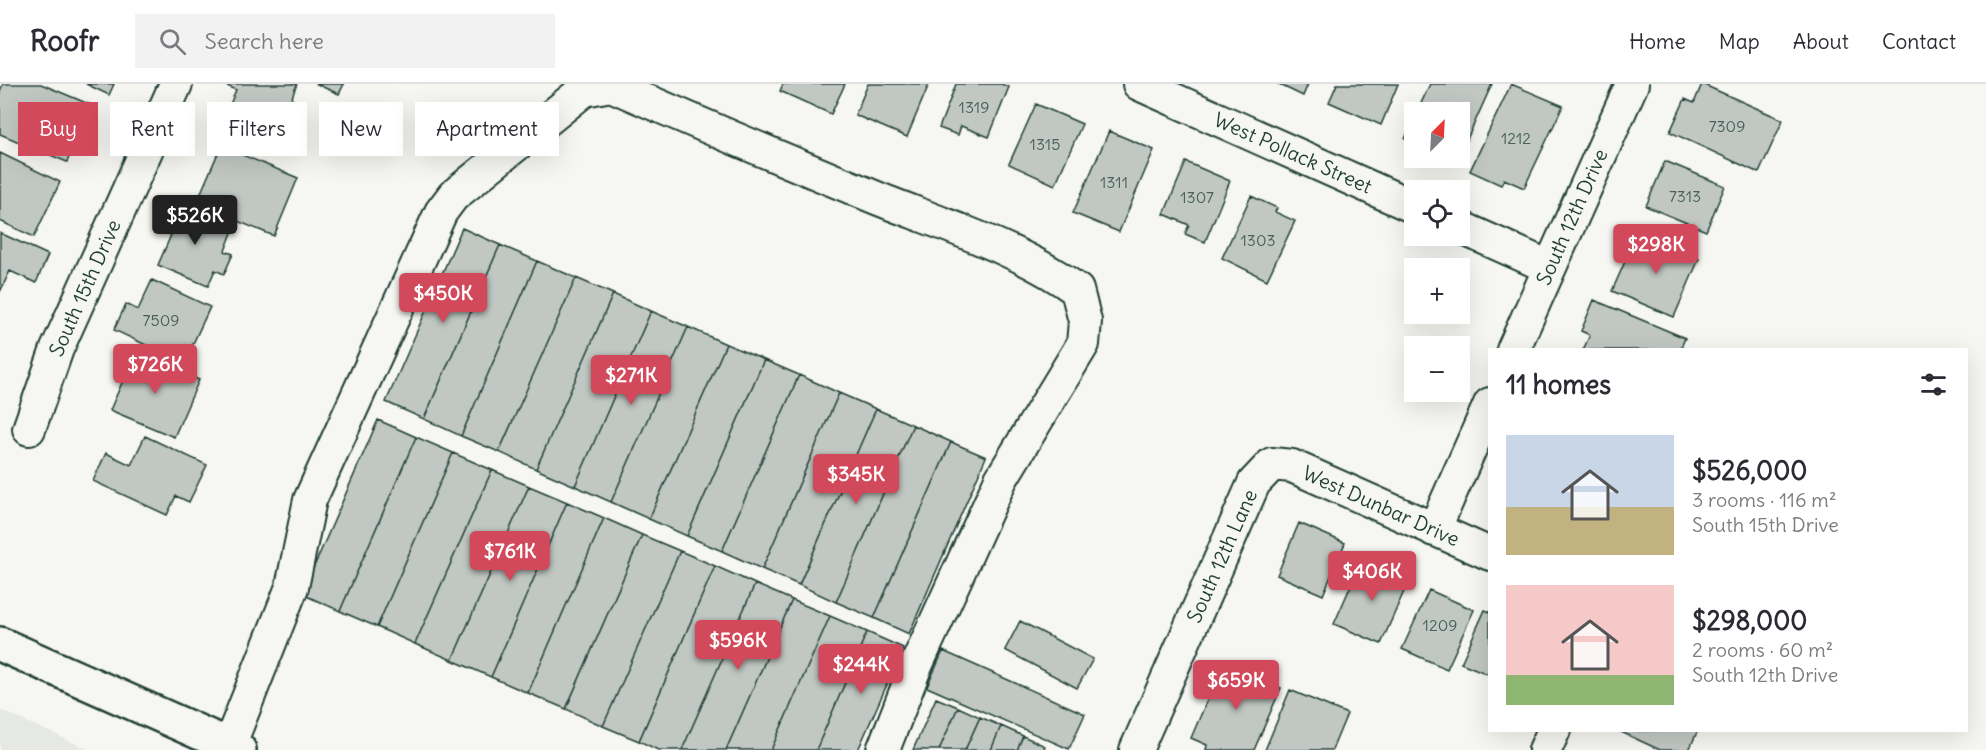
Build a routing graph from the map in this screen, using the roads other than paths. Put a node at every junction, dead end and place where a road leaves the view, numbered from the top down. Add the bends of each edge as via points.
1 (177, 84) edge
2 (1139, 84) edge
3 (1632, 84) edge
4 (1404, 203) edge
5 (1470, 231) edge
6 (1549, 267) junction
7 (1515, 348) edge
8 (1488, 408) edge
9 (29, 429) dead end
10 (1272, 464) joint
11 (1434, 530) junction
12 (1488, 553) edge
13 (0, 644) edge
14 (1553, 732) edge
15 (234, 748) edge
16 (883, 750) edge
17 (1136, 750) edge
18 (1545, 750) edge

1 - 9 street, South 15th Drive via 57,350
2 - 4 street, West Pollack Street
3 - 6 street, South 12th Drive
5 - 6 street
6 - 7 street, South 12th Drive
8 - 11 street
10 - 11 street, West Dunbar Drive via 1292,466
10 - 17 street, South 12th Lane via 1254,483
11 - 12 street, West Dunbar Drive
13 - 15 main road
14 - 18 street
15 - 16 street via 292,587 310,500 441,212 453,196 584,90 611,85 961,232 1057,275 1077,290 1085,321 1083,344 1001,479 915,668

